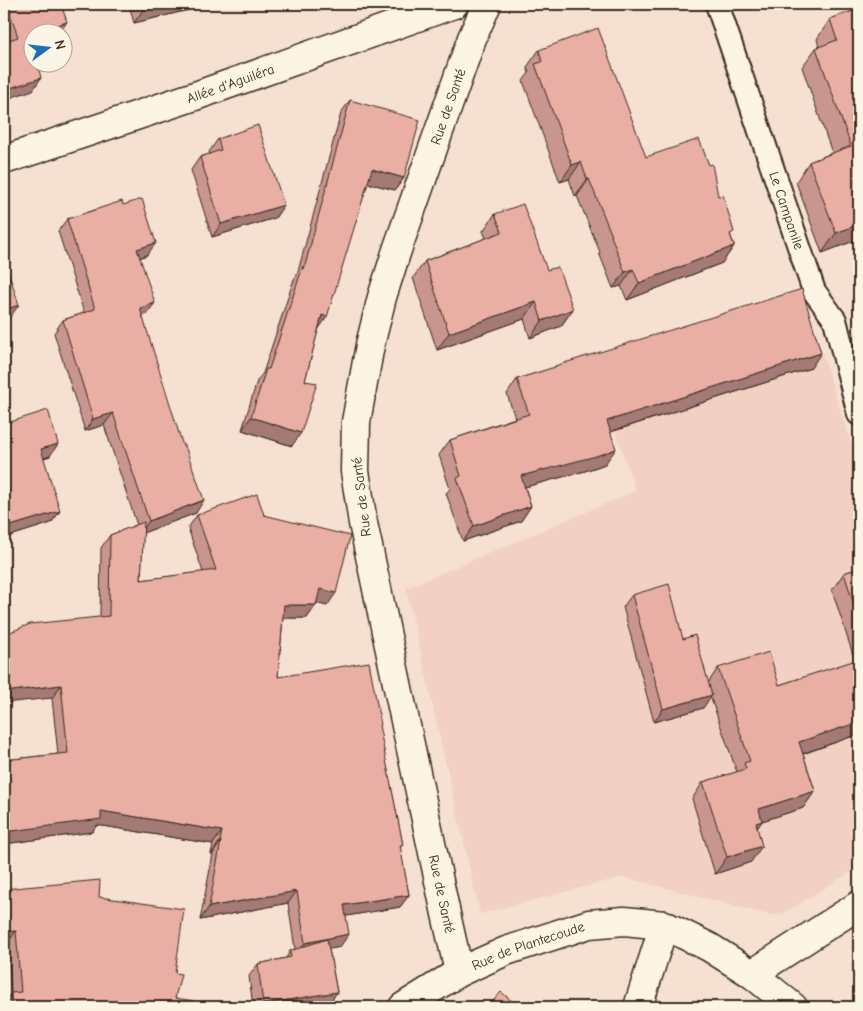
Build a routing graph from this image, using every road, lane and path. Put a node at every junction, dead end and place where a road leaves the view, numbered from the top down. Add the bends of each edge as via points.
1 (454, 4) edge
2 (487, 4) edge
3 (717, 4) edge
4 (4, 160) edge
5 (859, 414) edge
6 (859, 905) edge
7 (664, 925) junction
8 (460, 972) junction
9 (752, 974) junction
10 (403, 1007) edge
11 (638, 1007) edge
12 (793, 1007) edge

1 - 4 street, Allée d'Aguiléra via 208,92
2 - 8 street, Rue de Santé via 472,38 382,296 356,422 355,471 363,523
3 - 5 lane, Le Campanile via 814,291 835,320
6 - 9 street
7 - 8 street, Rue de Plantecoude via 624,921 589,924 506,951
7 - 9 street via 709,947
7 - 11 street
8 - 10 street, Rue de Plantecoude
9 - 12 street

